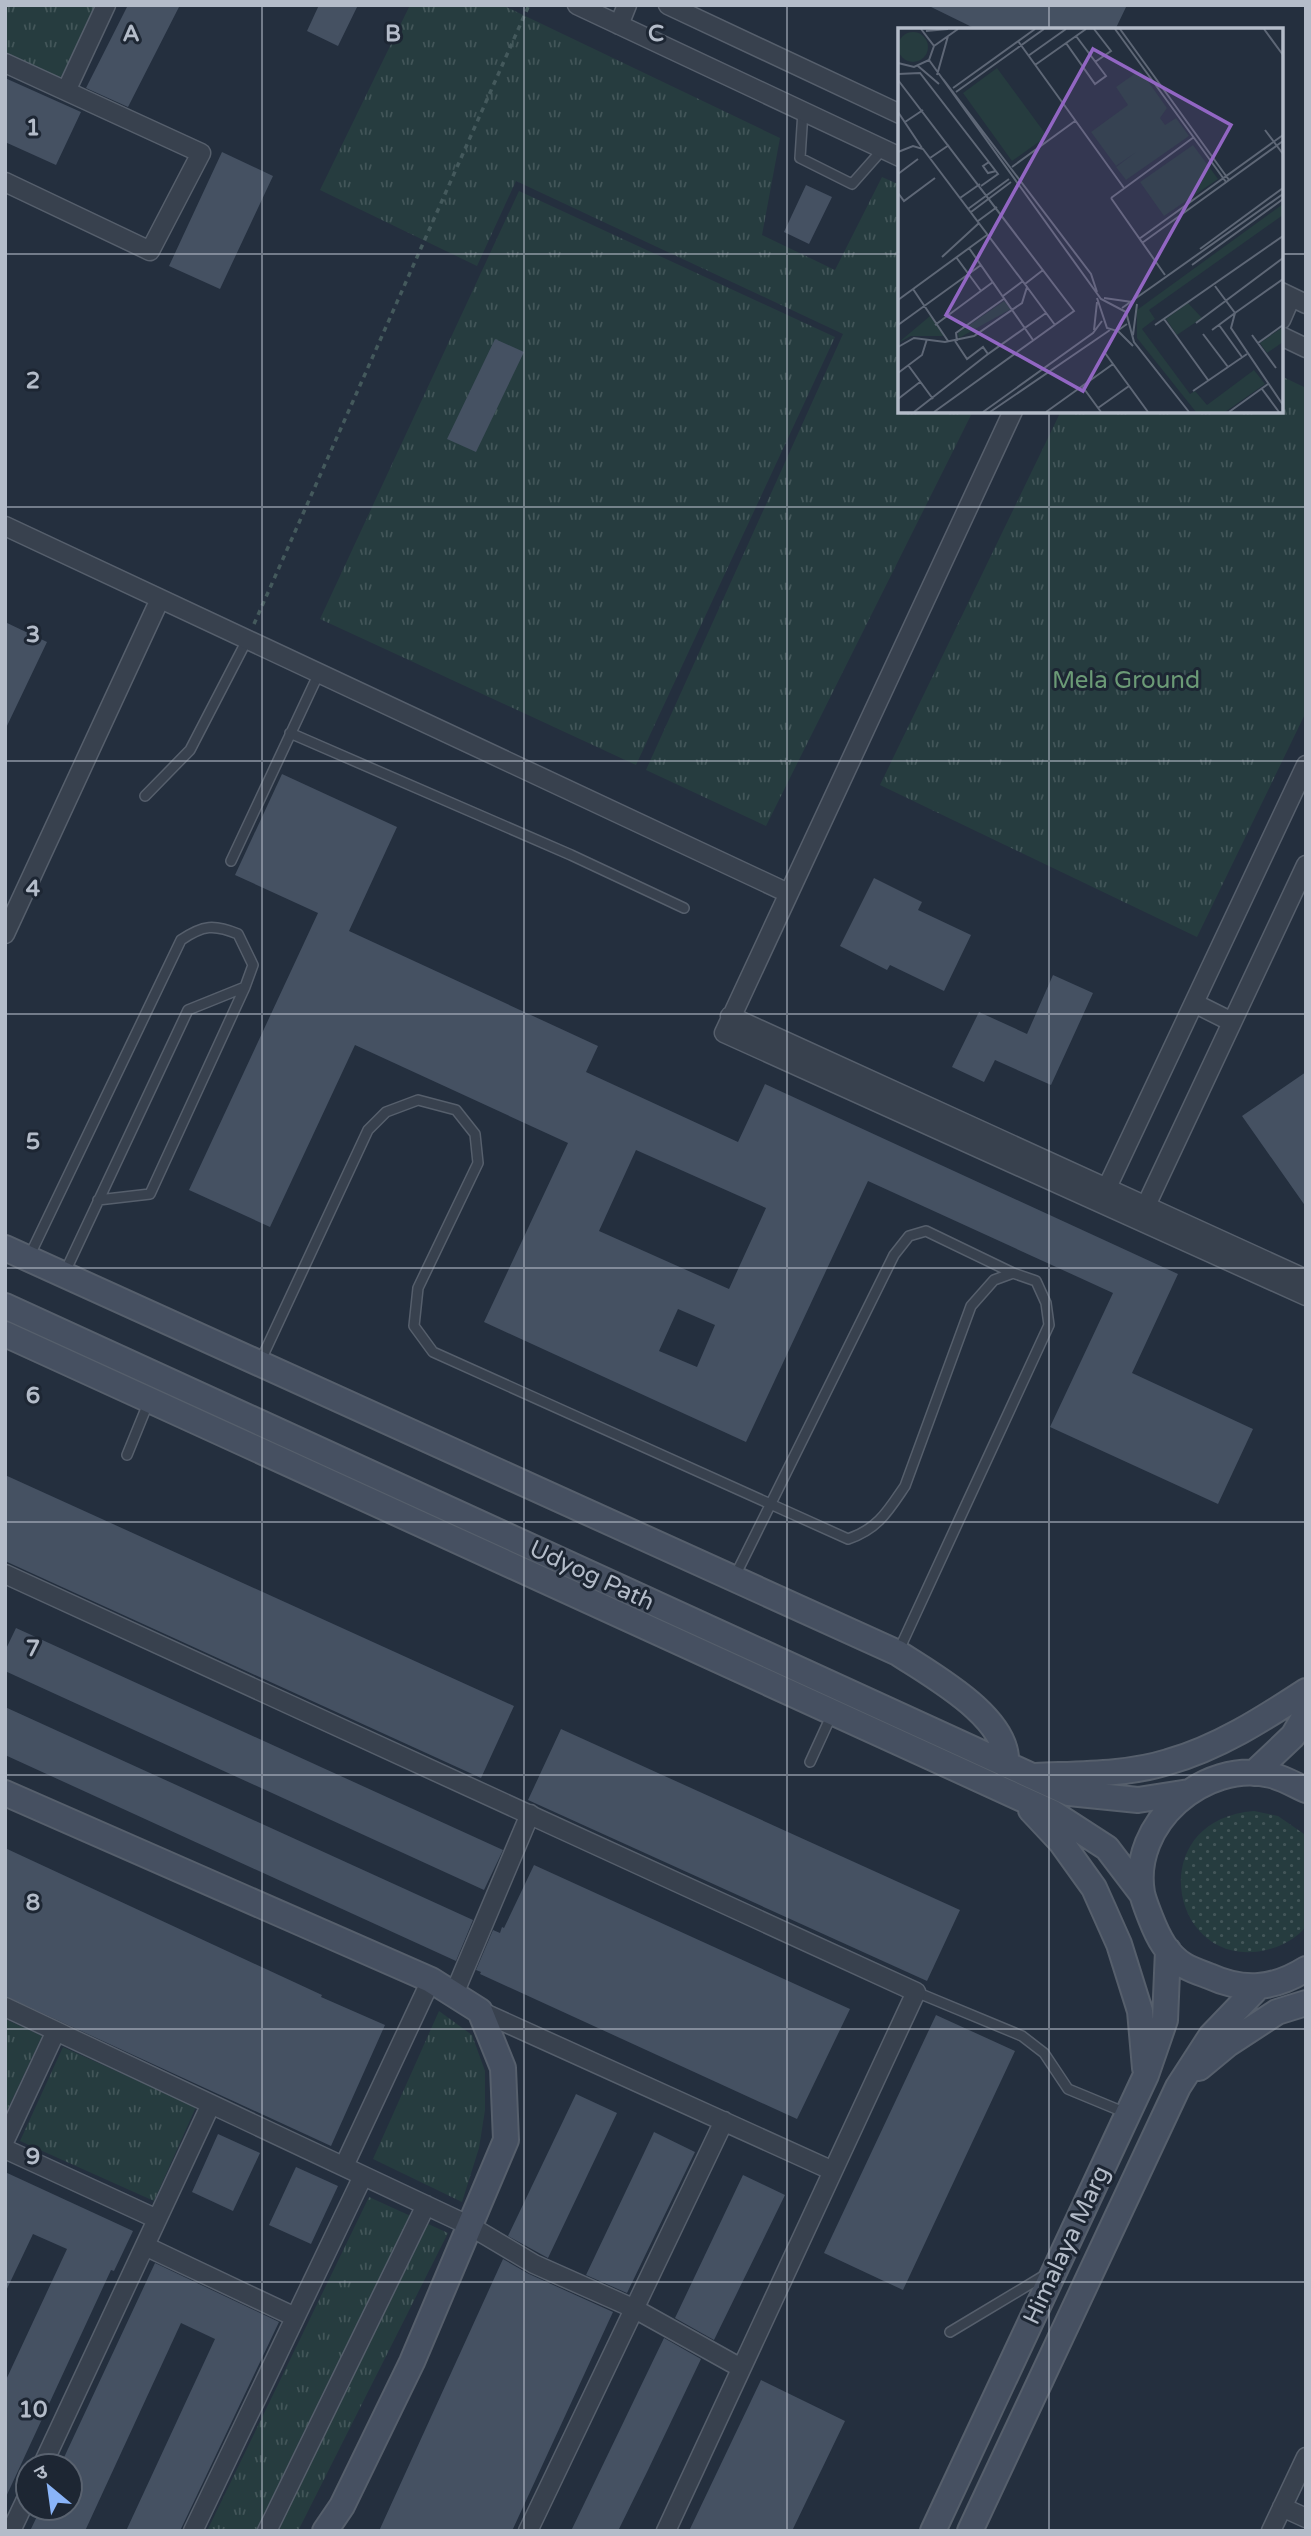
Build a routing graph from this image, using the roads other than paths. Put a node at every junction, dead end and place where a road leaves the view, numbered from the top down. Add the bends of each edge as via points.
1 (106, 5) edge
2 (577, 5) edge
3 (627, 5) edge
4 (668, 5) edge
5 (619, 25) junction
6 (5, 63) edge
7 (66, 91) junction
8 (803, 111) junction
9 (898, 113) edge
10 (883, 149) junction
11 (898, 156) edge
12 (5, 182) edge
13 (1293, 298) edge
14 (1283, 316) edge
15 (1283, 337) edge
16 (1306, 348) edge
17 (1012, 413) edge
18 (5, 526) edge
19 (160, 599) junction
20 (247, 639) junction
21 (318, 673) junction
22 (290, 733) junction
23 (1306, 765) edge
24 (145, 796) dead end
25 (231, 861) dead end
26 (1306, 865) edge
27 (788, 893) junction
28 (684, 908) dead end
29 (5, 934) edge
30 (245, 987) junction
31 (1194, 1003) junction
32 (1232, 1022) junction
33 (1104, 1195) junction
34 (98, 1200) junction
35 (1142, 1212) junction
36 (5, 1248) edge
37 (29, 1259) junction
38 (1013, 1273) junction
39 (64, 1275) junction
40 (1306, 1279) edge
41 (1306, 1296) edge
42 (5, 1306) edge
43 (10, 1340) edge
44 (260, 1363) junction
45 (149, 1400) junction
46 (127, 1455) dead end
47 (771, 1504) junction
48 (5, 1574) edge
49 (734, 1578) junction
50 (898, 1653) junction
51 (1306, 1691) edge
52 (833, 1712) junction
53 (1306, 1714) edge
54 (810, 1762) dead end
55 (1006, 1765) junction
56 (1254, 1773) junction
57 (1025, 1786) junction
58 (1306, 1790) edge
59 (1189, 1792) junction
60 (5, 1793) edge
61 (530, 1814) junction
62 (1142, 1894) junction
63 (1168, 1950) junction
64 (1306, 1969) edge
65 (431, 1980) junction
66 (1259, 1986) junction
67 (916, 1992) junction
68 (454, 1994) junction
69 (1306, 2003) edge
70 (5, 2007) edge
71 (480, 2011) junction
72 (56, 2031) junction
73 (1146, 2075) junction
74 (1178, 2087) junction
75 (211, 2104) junction
76 (1128, 2114) junction
77 (724, 2121) junction
78 (5, 2140) edge
79 (5, 2149) edge
80 (344, 2166) junction
81 (833, 2171) junction
82 (363, 2176) junction
83 (426, 2205) junction
84 (157, 2219) junction
85 (470, 2226) junction
86 (145, 2246) junction
87 (1055, 2269) junction
88 (635, 2309) junction
89 (295, 2317) junction
90 (950, 2332) dead end
91 (741, 2368) junction
92 (48, 2452) edge
93 (1306, 2456) edge
94 (1282, 2507) junction
95 (1306, 2518) edge
96 (193, 2531) edge
97 (267, 2531) edge
98 (324, 2531) edge
99 (528, 2531) edge
100 (666, 2531) edge
101 (933, 2531) edge
102 (970, 2531) edge
103 (1271, 2531) edge

1 - 7 street
2 - 5 street
3 - 5 street
4 - 9 street
5 - 8 street
6 - 7 street
7 - 12 street via 201,152 150,251
8 - 10 street
8 - 10 lane via 800,158 852,184
10 - 11 street
13 - 14 street
15 - 16 street
17 - 27 street
18 - 19 street
19 - 20 street
19 - 29 street
20 - 21 street
20 - 24 lane via 190,750
21 - 22 lane
21 - 27 street
22 - 25 lane
22 - 28 lane
23 - 31 street
26 - 32 street
27 - 33 street via 730,1016
30 - 34 lane via 188,1010
30 - 34 lane via 150,1194
30 - 37 lane via 253,965 238,934 220,927 197,929 181,940
31 - 32 street
31 - 33 street
32 - 35 street
33 - 35 street
34 - 39 lane
35 - 40 street
35 - 41 street
36 - 37 main road
37 - 39 main road
38 - 47 lane via 994,1280 971,1306 905,1486 888,1513 867,1533 848,1539
38 - 47 lane via 926,1231 909,1236 894,1255
38 - 50 lane via 1036,1281 1049,1325
39 - 44 main road
42 - 55 main road, Udyog Path
43 - 45 main road, Udyog Path
44 - 47 lane via 368,1130 386,1112 418,1100 456,1110 475,1134 478,1163 418,1288 414,1326 433,1352
44 - 49 main road
45 - 46 lane
45 - 52 main road, Udyog Path
47 - 49 lane
48 - 61 street
49 - 50 main road
50 - 55 main road via 973,1705 1005,1745
51 - 57 main road via 1248,1729 1168,1762
52 - 54 lane
52 - 57 main road, Udyog Path
53 - 56 main road via 1293,1736
55 - 57 main road, Udyog Path
56 - 58 main road
56 - 59 main road via 1207,1781
57 - 59 main road, Udyog Path via 1138,1800
57 - 62 main road, Udyog Path via 1053,1813 1107,1848
57 - 73 main road via 1094,1888 1119,1944 1140,2011
59 - 62 main road via 1158,1824 1145,1852
60 - 65 main road
61 - 67 street
61 - 68 street
62 - 63 main road
63 - 66 main road via 1184,1966 1229,1985
63 - 73 main road, Himalaya Marg via 1166,2020
64 - 66 main road
65 - 68 main road
65 - 80 street
66 - 74 main road, Himalaya Marg via 1211,2036
67 - 76 lane via 1022,2036 1044,2053 1068,2089
67 - 81 street
68 - 71 main road
69 - 74 main road via 1277,2012 1228,2044
70 - 72 street
71 - 77 street
71 - 85 main road via 503,2068 506,2140
72 - 75 street
72 - 78 street
73 - 76 main road, Himalaya Marg
74 - 102 main road, Himalaya Marg
75 - 80 street
75 - 84 street
76 - 87 main road, Himalaya Marg
77 - 81 street
77 - 88 street
79 - 84 street
80 - 82 street
81 - 91 street
82 - 83 street
82 - 89 street
83 - 85 street
83 - 97 street
84 - 86 street
85 - 88 street via 534,2264
85 - 98 main road via 412,2362 342,2506
86 - 89 street
86 - 92 street
87 - 90 lane
87 - 101 main road, Himalaya Marg
88 - 91 street
88 - 99 street
89 - 96 street
91 - 100 street
93 - 94 street
94 - 95 street
94 - 103 street

